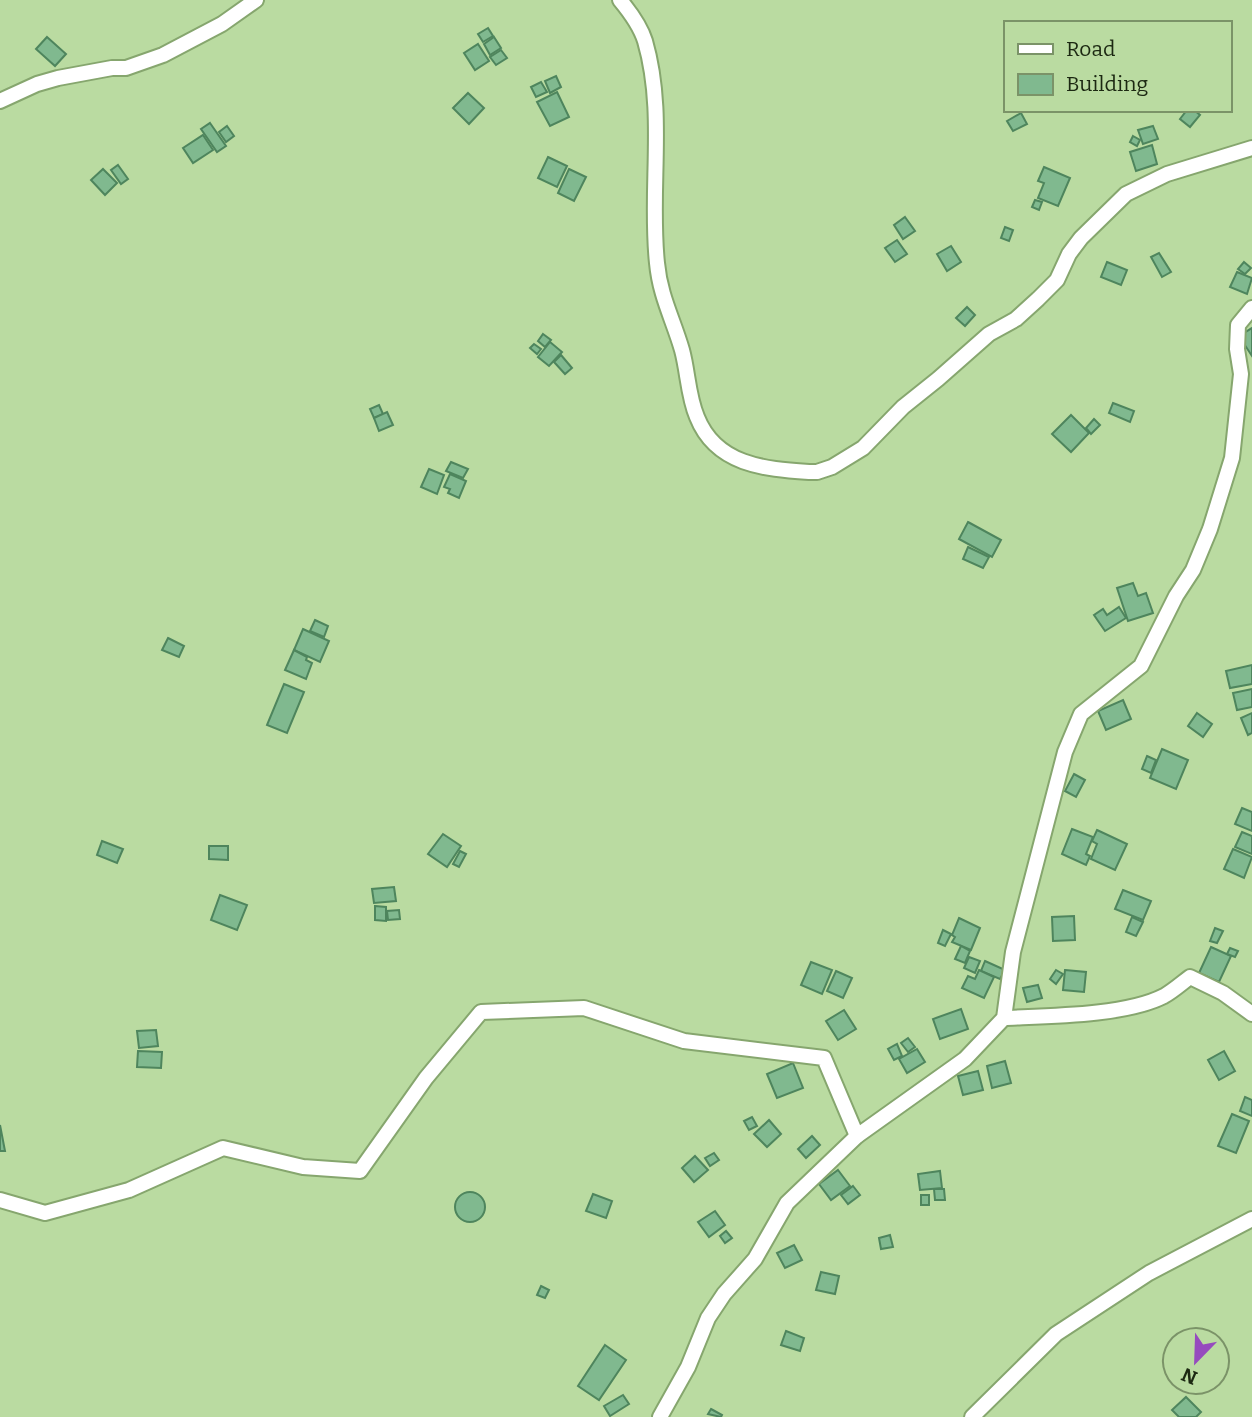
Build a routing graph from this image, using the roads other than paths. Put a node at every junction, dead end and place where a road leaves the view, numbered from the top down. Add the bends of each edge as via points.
1 (256, 0) edge
2 (620, 0) edge
3 (0, 101) edge
4 (1252, 148) edge
5 (1252, 308) edge
6 (1252, 1014) edge
7 (1004, 1018) junction
8 (857, 1136) junction
9 (0, 1200) edge
10 (1252, 1219) edge
11 (660, 1417) edge
12 (972, 1417) edge

1 - 3 street via 163,55 127,68 58,78
2 - 4 street via 645,39 652,78 656,260 664,304 703,430 718,448 748,464 817,472 832,467 863,447 989,334 1038,299 1057,280 1081,238 1126,194 1167,174
5 - 7 street via 1238,324 1241,374 1232,458 1210,529 1193,570 1140,666 1081,714 1075,727 1013,952
6 - 7 street via 1191,977 1163,996 1126,1007
7 - 8 street via 965,1059
8 - 9 street via 824,1058 684,1041 584,1008 481,1012 426,1078 360,1171 303,1167 223,1148 129,1190 45,1213
8 - 11 street via 787,1203 755,1259 708,1318
10 - 12 street via 1149,1273 1056,1334

